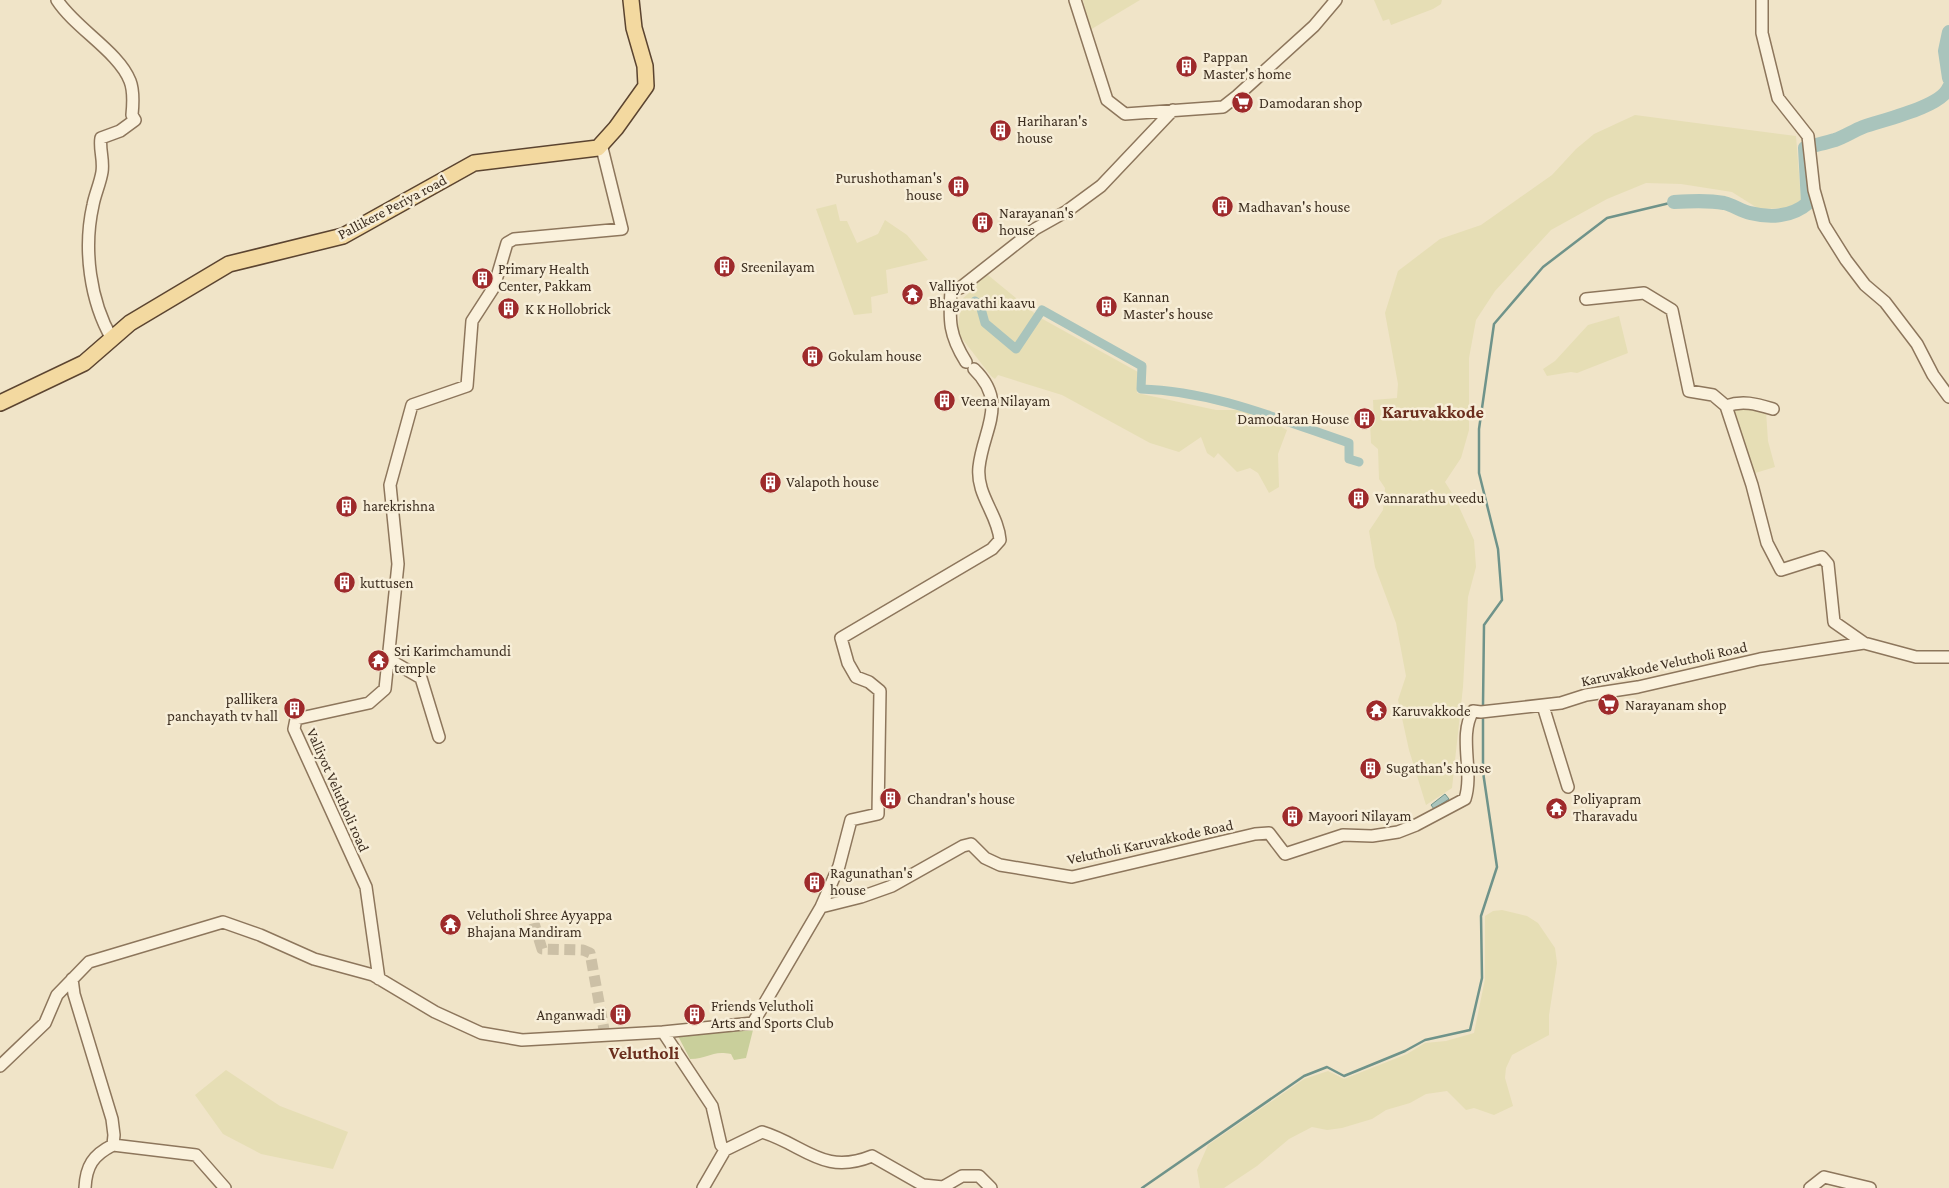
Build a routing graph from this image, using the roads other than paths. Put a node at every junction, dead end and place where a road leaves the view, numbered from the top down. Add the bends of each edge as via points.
1 (57, 0) edge
2 (631, 0) edge
3 (1075, 0) edge
4 (1336, 0) edge
5 (1762, 0) edge
6 (1173, 110) junction
7 (602, 144) junction
8 (1586, 299) dead end
9 (112, 340) junction
10 (1949, 397) edge
11 (0, 403) edge
12 (1726, 406) junction
13 (1773, 409) dead end
14 (1864, 643) junction
15 (1949, 657) edge
16 (388, 659) junction
17 (1543, 706) junction
18 (439, 737) dead end
19 (1568, 787) dead end
20 (1343, 835) joint
21 (821, 908) junction
22 (72, 979) junction
23 (379, 979) junction
24 (663, 1032) junction
25 (0, 1066) edge
26 (113, 1145) junction
27 (725, 1150) junction
28 (86, 1188) edge
29 (225, 1188) edge
30 (702, 1188) edge
31 (991, 1188) edge
32 (1810, 1188) edge
33 (1870, 1188) edge

1 - 9 street via 124,69 132,88 134,120 120,131 101,138 104,157 92,205 88,248 98,310
2 - 7 main road via 646,86
3 - 6 street via 1107,100 1125,114
4 - 6 street via 1314,26 1223,107
5 - 10 street via 1762,33 1778,98 1808,136 1814,190 1824,225 1865,285 1884,302 1917,344
6 - 21 street via 1101,186 1035,229 960,288 951,290 950,331 954,343 989,389 994,413 978,468 982,495 999,527 1000,540 992,549 841,638 856,677 880,691 878,814 851,820 839,866
7 - 9 main road, Pallikere Periya road via 598,148 578,152 474,163 342,236 229,264 130,323
7 - 16 street, Valliyot Velutholi road via 622,229 514,239 507,243 494,287 472,321 467,386 412,405 390,485 398,564
8 - 12 street via 1644,293 1672,310 1689,391 1713,395
9 - 11 main road, Pallikere Periya road via 84,364
12 - 13 street via 1756,403
12 - 14 street via 1767,543 1781,570 1822,557 1828,564 1834,622
14 - 15 street, Karuvakkode Velutholi Road via 1916,657
14 - 17 street, Karuvakkode Velutholi Road via 1760,659
16 - 18 street via 421,678
16 - 23 street, Valliyot Velutholi road via 385,689 369,704 296,719 294,729 366,887
17 - 19 street
17 - 20 street, Karuvakkode Velutholi Road via 1473,711 1467,721 1469,786 1465,799 1398,832 1372,836
20 - 21 street, Velutholi Karuvakkode Road via 1285,854 1269,833 1255,834 1072,877 1000,865 985,858 971,844 892,886
21 - 24 street via 753,1023
22 - 23 street via 89,962 223,922 314,959
22 - 25 street via 57,995 45,1023
22 - 26 street via 112,1119
23 - 24 street via 435,1012 481,1033 522,1040
24 - 27 street via 712,1106
26 - 28 street via 100,1152 86,1171
26 - 29 street via 196,1154
27 - 30 street
27 - 31 street via 762,1132 821,1159 842,1164 872,1156 923,1185 943,1187 962,1176 978,1176
32 - 33 street via 1824,1176

